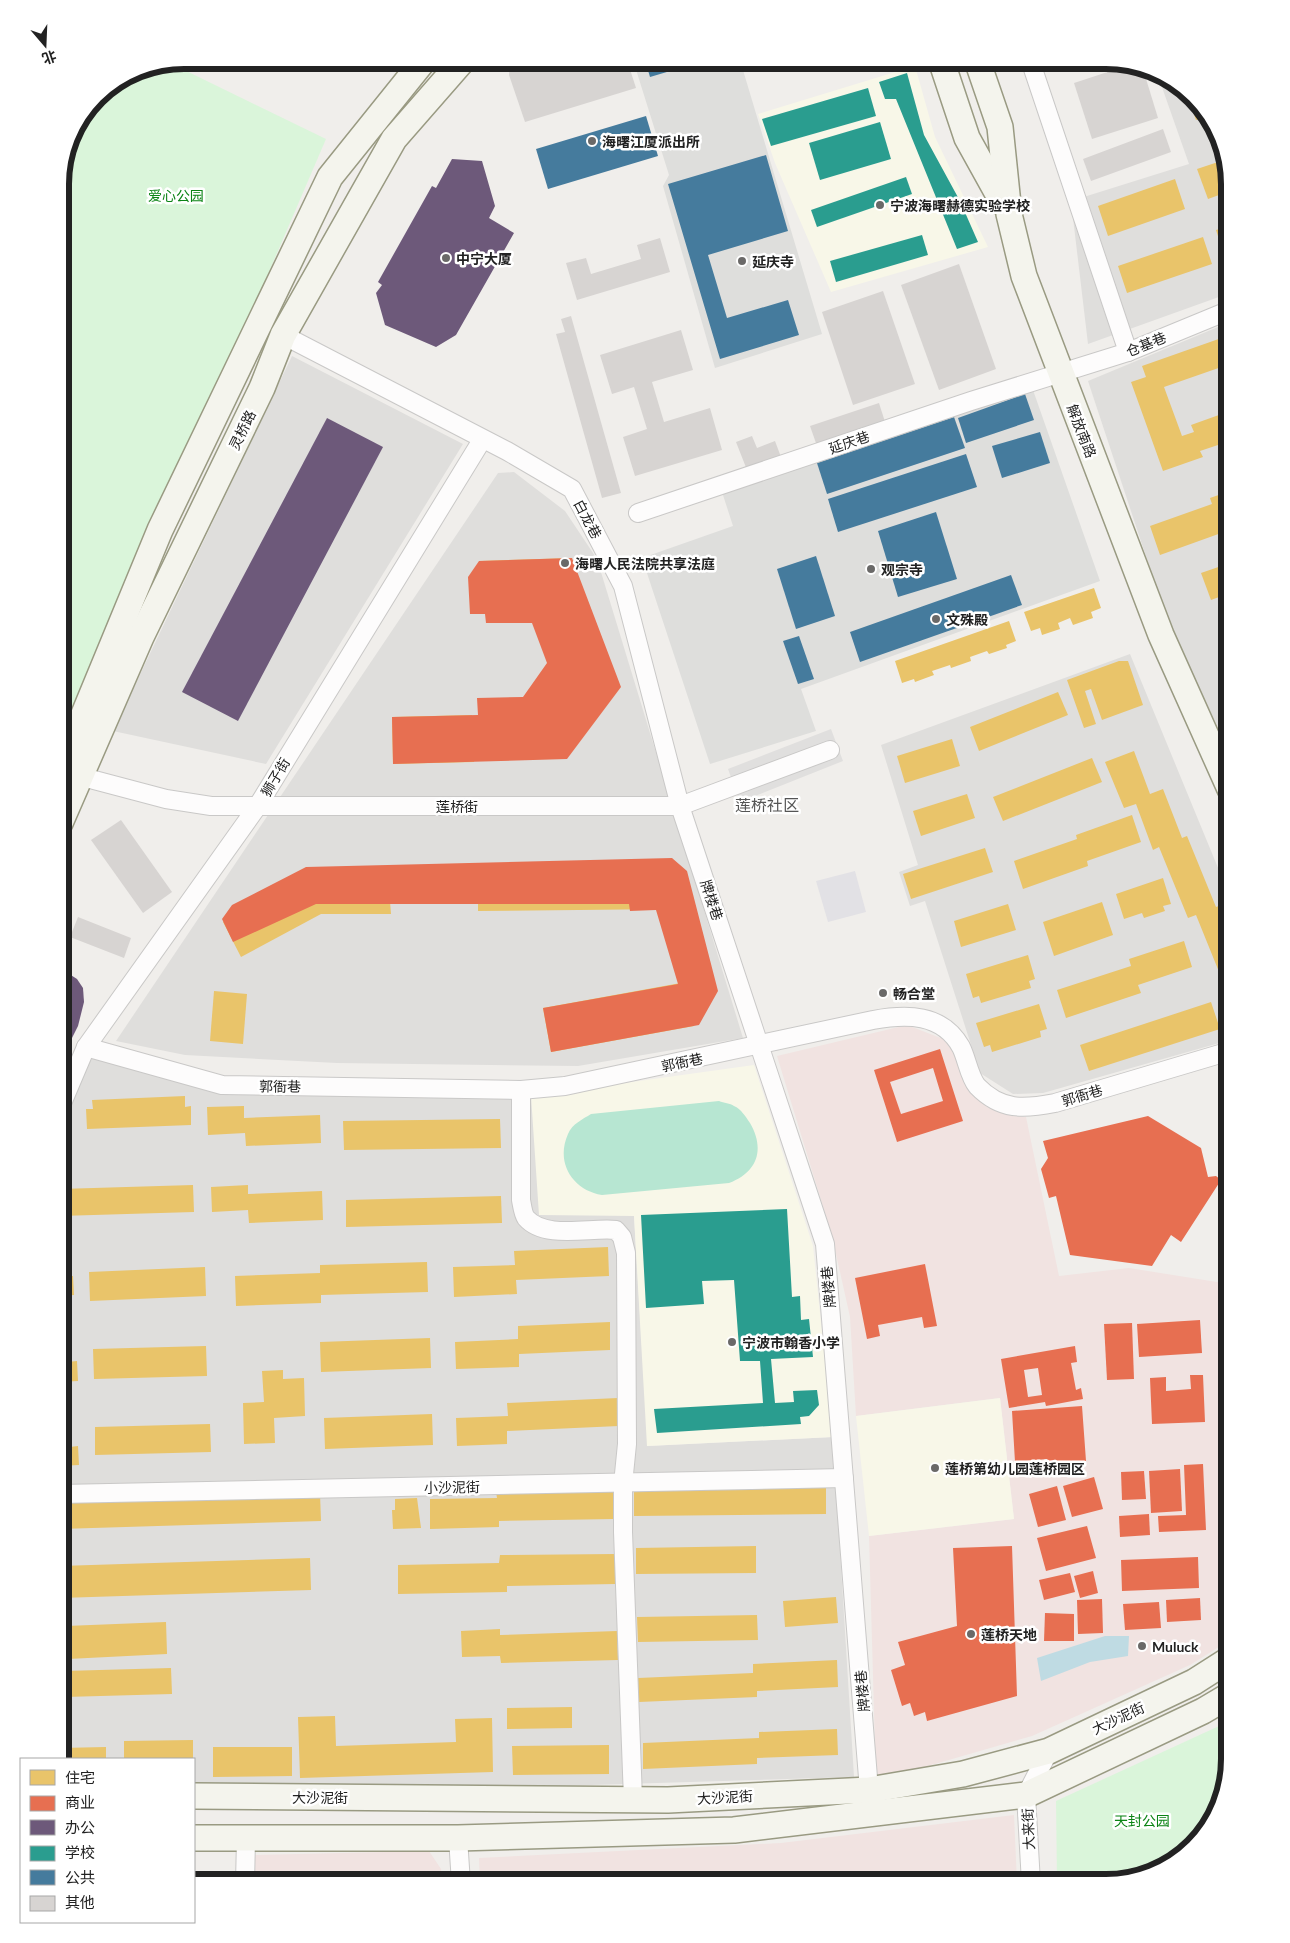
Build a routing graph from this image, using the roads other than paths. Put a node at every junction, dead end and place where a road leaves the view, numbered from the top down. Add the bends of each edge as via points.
1 (417, 69) edge
2 (455, 69) edge
3 (944, 69) edge
4 (980, 69) edge
5 (1033, 69) edge
6 (1009, 214) junction
7 (1221, 314) edge
8 (283, 335) junction
9 (1128, 352) junction
10 (1060, 374) junction
11 (482, 440) junction
12 (638, 513) dead end
13 (830, 750) dead end
14 (1221, 769) edge
15 (69, 774) edge
16 (680, 806) junction
17 (257, 807) junction
18 (760, 1046) junction
19 (86, 1047) junction
20 (1221, 1054) edge
21 (69, 1087) edge
22 (521, 1090) junction
23 (844, 1478) junction
24 (623, 1484) junction
25 (69, 1494) edge
26 (1221, 1665) edge
27 (1221, 1700) edge
28 (1049, 1751) junction
29 (870, 1790) junction
30 (1026, 1794) junction
31 (195, 1796) edge
32 (633, 1799) junction
33 (195, 1838) edge
34 (458, 1838) junction
35 (246, 1839) junction
36 (245, 1874) edge
37 (460, 1874) edge
38 (1030, 1874) edge

1 - 15 main road, 灵桥路 via 330,177 160,530
2 - 8 main road, 灵桥路 via 394,139
3 - 6 main road via 967,138
4 - 6 main road, 解放南路 via 1000,127
5 - 9 street
6 - 10 main road, 解放南路 via 1024,276
7 - 9 street, 仓基巷
8 - 11 street, 白龙巷
8 - 15 main road, 灵桥路 via 262,388 141,637
9 - 10 street, 仓基巷
10 - 12 street, 延庆巷
10 - 14 main road, 解放南路 via 1161,635
11 - 16 street, 白龙巷 via 572,489 623,586
11 - 17 street, 狮子街
13 - 16 street, 莲桥街
15 - 17 street, 莲桥街 via 166,799 211,806
16 - 17 street, 莲桥街
16 - 18 street, 牌楼巷
17 - 19 street, 狮子街
18 - 20 street, 郭衙巷 via 899,1015 925,1018 939,1024 953,1036 961,1047 976,1085 1001,1104 1030,1108 1055,1104
18 - 22 street, 郭衙巷 via 565,1086
18 - 23 street, 牌楼巷 via 825,1244
19 - 21 street, 狮子街
19 - 22 street, 郭衙巷 via 222,1085
22 - 24 street via 521,1200 525,1217 536,1226 559,1231 616,1230 626,1253 628,1444
23 - 24 street, 小沙泥街
23 - 29 street, 牌楼巷
24 - 25 street, 小沙泥街
24 - 32 street
26 - 28 main road, 大沙泥街 via 1194,1682
27 - 30 main road
28 - 29 main road, 大沙泥街 via 963,1774
28 - 30 street, 大来街
29 - 32 main road, 大沙泥街
30 - 34 main road via 734,1830
30 - 38 street, 大来街
31 - 32 main road, 大沙泥街
33 - 35 main road
34 - 35 main road
34 - 37 street
35 - 36 street

